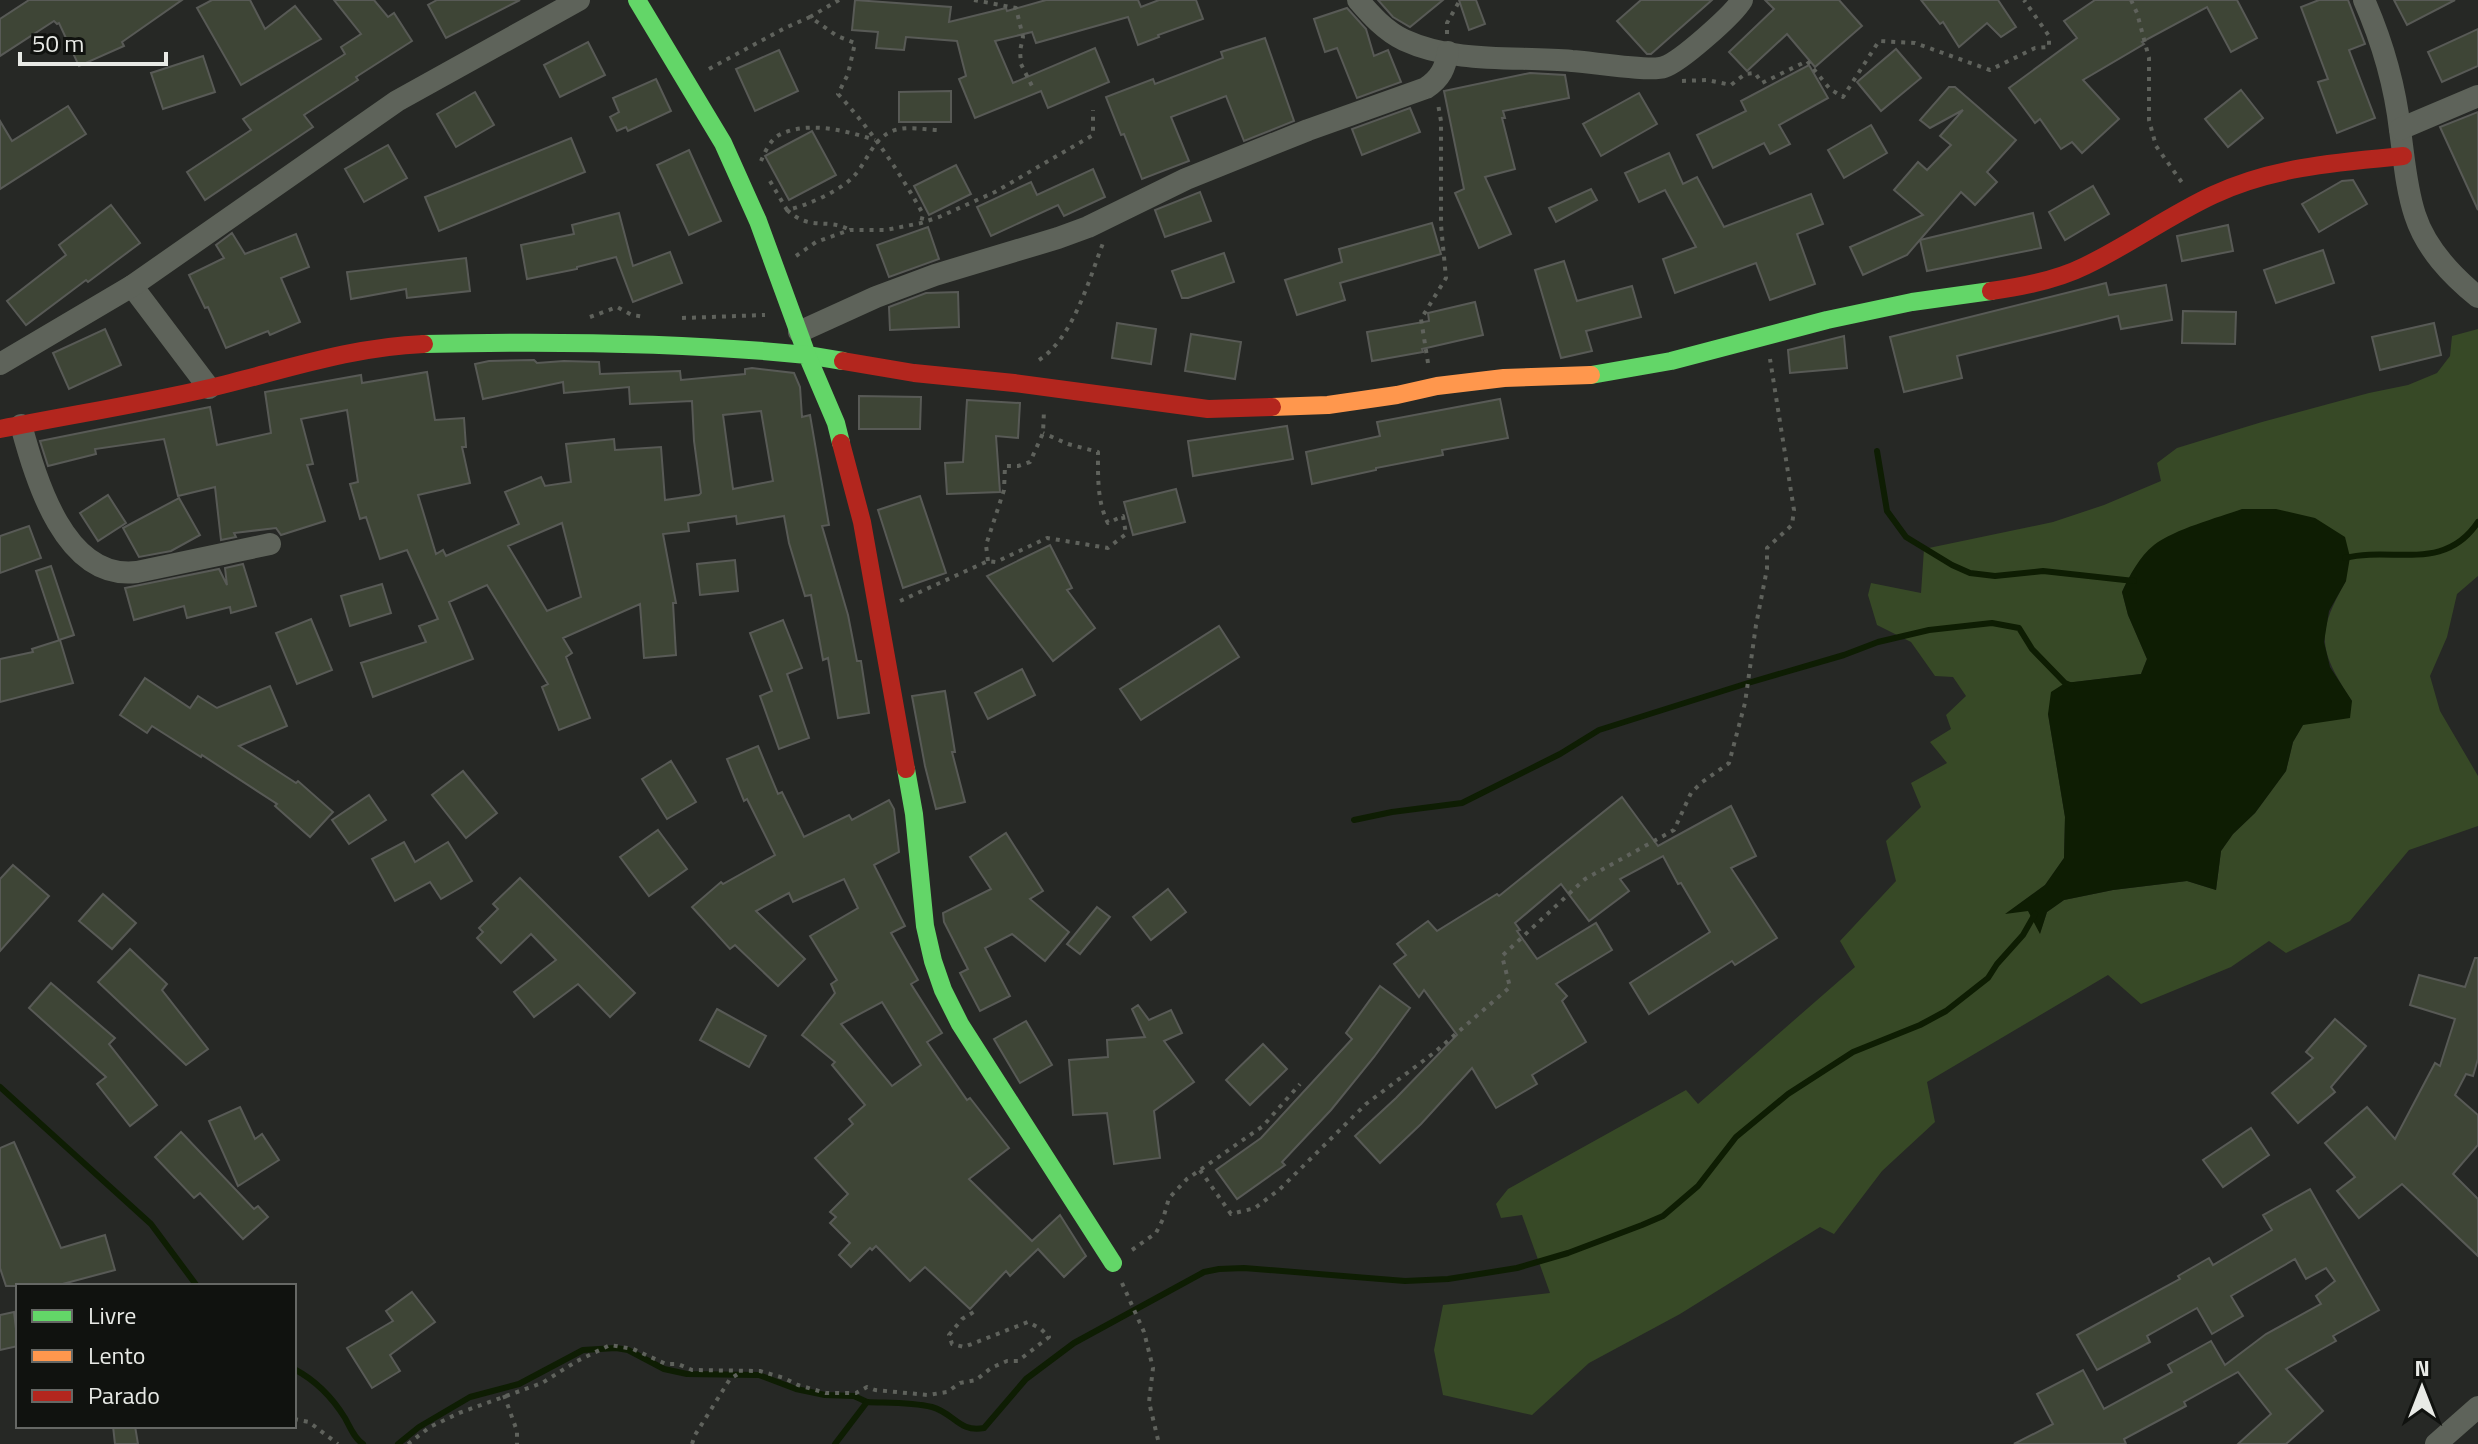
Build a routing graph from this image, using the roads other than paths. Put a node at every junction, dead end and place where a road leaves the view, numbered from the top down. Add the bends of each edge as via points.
1 (579, 0) edge
2 (637, 0) edge
3 (1358, 0) edge
4 (1742, 0) edge
5 (2364, 0) edge
6 (1448, 52) junction
7 (2478, 96) edge
8 (2400, 129) junction
9 (2403, 156) junction
10 (132, 286) junction
11 (2478, 297) edge
12 (799, 332) junction
13 (807, 355) junction
14 (0, 364) edge
15 (209, 388) junction
16 (11, 427) edge
17 (270, 544) dead end
18 (1113, 1263) road end
19 (2478, 1407) edge
20 (2436, 1444) edge

1 - 10 street via 397,101
2 - 12 street via 705,109 748,196
3 - 6 street via 1401,39
4 - 6 street via 1702,41 1663,68
5 - 8 street via 2384,54
6 - 12 street via 1436,82 1414,93 1186,179 1058,238 935,275
7 - 8 street
8 - 9 street
9 - 11 street via 2415,216 2426,240 2457,280
9 - 13 street via 2253,179 2177,213 2082,268 2054,277 1912,302 1671,361 1586,376 1504,378 1328,405 1208,409
10 - 14 street
10 - 15 street
12 - 13 street
13 - 15 street via 719,346 419,344 319,358
13 - 18 street via 836,423 862,522 914,814 933,961 960,1024
15 - 16 street
16 - 17 street via 53,513 81,553 98,567 124,574
19 - 20 street

